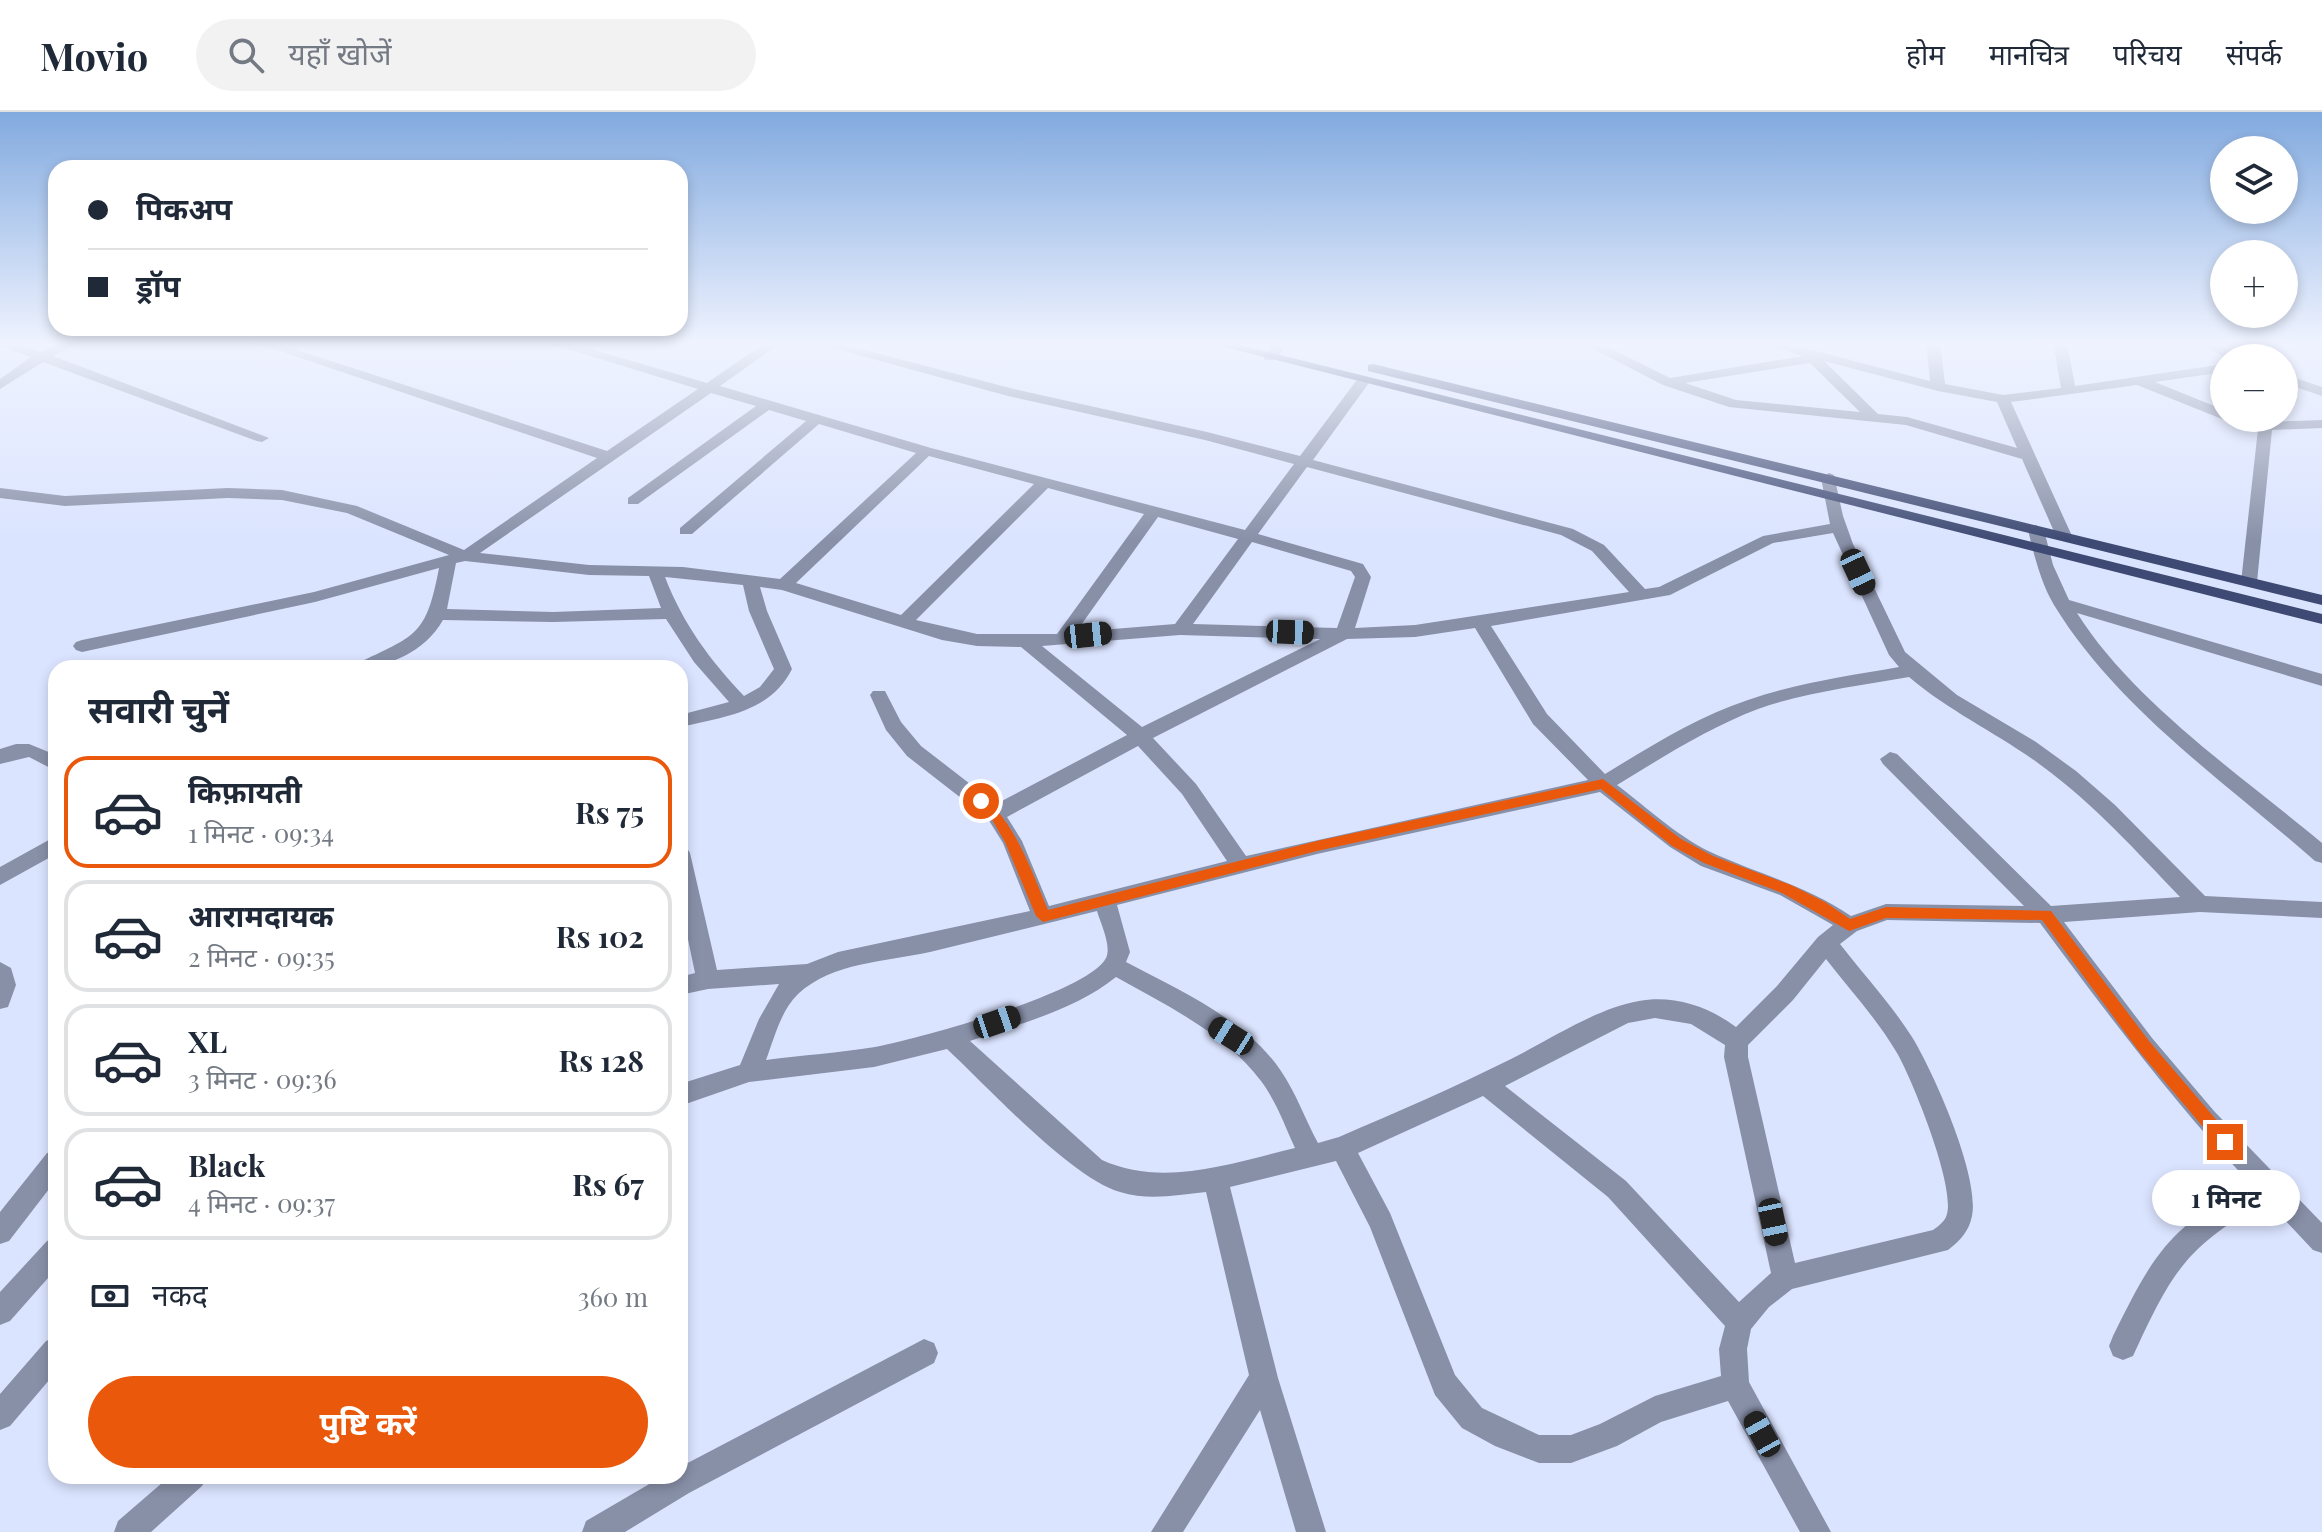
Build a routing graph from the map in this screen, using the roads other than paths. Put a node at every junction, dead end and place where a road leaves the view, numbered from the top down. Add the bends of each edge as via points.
1 (181, 408) edge
2 (461, 408) edge
3 (680, 408) edge
4 (762, 408) edge
5 (779, 408) edge
6 (1082, 408) edge
7 (1343, 408) edge
8 (1488, 408) edge
9 (1519, 408) edge
10 (1768, 408) edge
11 (1865, 408) edge
12 (2007, 408) edge
13 (1872, 416) junction
14 (817, 419) junction
15 (2322, 424) edge
16 (2298, 425) edge
17 (2264, 432) edge
18 (262, 438) dead end
19 (926, 451) junction
20 (2029, 456) junction
21 (609, 457) junction
22 (1302, 462) junction
23 (1045, 482) junction
24 (1830, 486) junction
25 (0, 493) edge
26 (633, 501) dead end
27 (1155, 510) junction
28 (1839, 527) junction
29 (686, 531) dead end
30 (1247, 534) junction
31 (2064, 536) junction
32 (2038, 539) junction
33 (457, 558) junction
34 (655, 571) junction
35 (750, 580) junction
36 (2249, 582) junction
37 (784, 585) junction
38 (1641, 595) junction
39 (2322, 600) edge
40 (2061, 603) junction
41 (670, 613) junction
42 (437, 614) junction
43 (2322, 619) edge
44 (905, 621) junction
45 (1480, 622) junction
46 (1180, 629) junction
47 (1344, 634) junction
48 (1063, 638) junction
49 (1025, 642) junction
50 (82, 646) dead end
51 (383, 660) edge
52 (1911, 671) junction
53 (2322, 680) edge
54 (879, 695) dead end
55 (741, 704) junction
56 (688, 719) edge
57 (1139, 737) junction
58 (0, 757) edge
59 (48, 759) edge
60 (1890, 759) dead end
61 (1603, 784) junction
62 (995, 814) junction
63 (48, 849) edge
64 (2322, 855) edge
65 (1241, 866) junction
66 (0, 877) edge
67 (688, 889) edge
68 (1105, 901) junction
69 (2200, 904) junction
70 (2322, 910) edge
71 (2046, 915) junction
72 (1043, 916) junction
73 (1849, 925) junction
74 (1826, 943) junction
75 (1114, 966) junction
76 (0, 971) edge
77 (809, 973) junction
78 (708, 980) junction
79 (688, 984) edge
80 (0, 1000) edge
81 (951, 1038) junction
82 (1737, 1041) junction
83 (749, 1072) junction
84 (1485, 1084) junction
85 (688, 1092) edge
86 (1342, 1148) junction
87 (1311, 1155) junction
88 (48, 1171) edge
89 (1215, 1179) junction
90 (2267, 1187) junction
91 (0, 1232) edge
92 (2322, 1241) edge
93 (48, 1259) edge
94 (1785, 1278) junction
95 (0, 1312) edge
96 (1739, 1322) junction
97 (2123, 1346) dead end
98 (924, 1353) dead end
99 (48, 1360) edge
100 (1264, 1378) junction
101 (1735, 1385) junction
102 (0, 1416) edge
103 (688, 1478) edge
104 (183, 1484) edge
105 (677, 1484) edge
106 (129, 1532) edge
107 (597, 1532) edge
108 (1166, 1532) edge
109 (1311, 1532) edge
110 (1816, 1532) edge

1 - 18 street
2 - 21 street
3 - 21 street
4 - 26 street
5 - 14 street
6 - 22 street
7 - 22 street
8 - 24 main road
9 - 24 main road
10 - 13 street
11 - 13 street
12 - 20 street
13 - 20 street via 1940,428
14 - 19 street
14 - 29 street
15 - 16 street
17 - 36 street
19 - 23 street
19 - 37 street
20 - 31 street
21 - 33 street
22 - 30 street
22 - 38 street via 1567,532 1598,548
23 - 27 street
23 - 44 street
24 - 28 street
24 - 32 main road
25 - 33 street via 65,501 282,495 351,509
27 - 30 street
27 - 48 street
28 - 38 street via 1769,539 1664,591
28 - 52 street via 1898,655
30 - 46 street
30 - 47 street via 1357,568 1363,577
31 - 32 main road
31 - 36 main road
32 - 40 street
32 - 43 main road
33 - 34 street
33 - 42 street
33 - 50 street via 300,600
34 - 35 street
34 - 41 street
35 - 37 street
35 - 55 street via 783,669 768,692
36 - 39 main road
37 - 44 street
38 - 45 street
40 - 53 street
40 - 64 street via 2132,693
41 - 42 street
41 - 55 street via 692,651
42 - 51 street via 422,636
44 - 49 street via 942,634
45 - 47 street
45 - 61 street via 1540,719
46 - 47 street
46 - 48 street
47 - 57 street
48 - 49 street
49 - 57 street
52 - 61 street via 1752,705 1688,733
52 - 69 street via 2079,784
54 - 62 street via 893,725 914,751
55 - 56 street
57 - 62 street
57 - 65 street via 1188,788
58 - 59 street via 33,750
60 - 71 street
61 - 65 street
61 - 73 street via 1708,860 1787,889
62 - 72 street
63 - 66 street
65 - 68 street
67 - 78 street
68 - 72 street
68 - 75 street via 1119,952
69 - 70 street
69 - 71 street
71 - 73 street via 1886,912
71 - 90 street via 2144,1045
72 - 77 street via 838,961
73 - 74 street
74 - 82 street
74 - 94 street via 1904,1045 1924,1084 1960,1188 1960,1213 1954,1230 1939,1241
75 - 81 street via 1094,982 1043,1006
75 - 87 street via 1231,1036 1256,1058 1271,1076
76 - 80 street via 6,986
77 - 78 street
77 - 83 street via 787,990
78 - 79 street
81 - 83 street via 874,1057
81 - 89 street via 1093,1168 1150,1186
82 - 84 street via 1702,1016 1666,1007 1644,1009 1624,1014
82 - 94 street via 1736,1057
83 - 85 street
84 - 86 street
84 - 96 street via 1617,1189
86 - 87 street
86 - 101 street via 1381,1222 1428,1350 1445,1385 1472,1418 1539,1449 1571,1449 1655,1410
87 - 89 street
88 - 91 street
89 - 100 street
90 - 92 street
90 - 97 street via 2202,1225 2176,1250
93 - 95 street
94 - 96 street
96 - 101 street via 1733,1349
98 - 103 street
99 - 102 street
100 - 108 street
100 - 109 street
101 - 110 street
104 - 106 street
105 - 107 street

